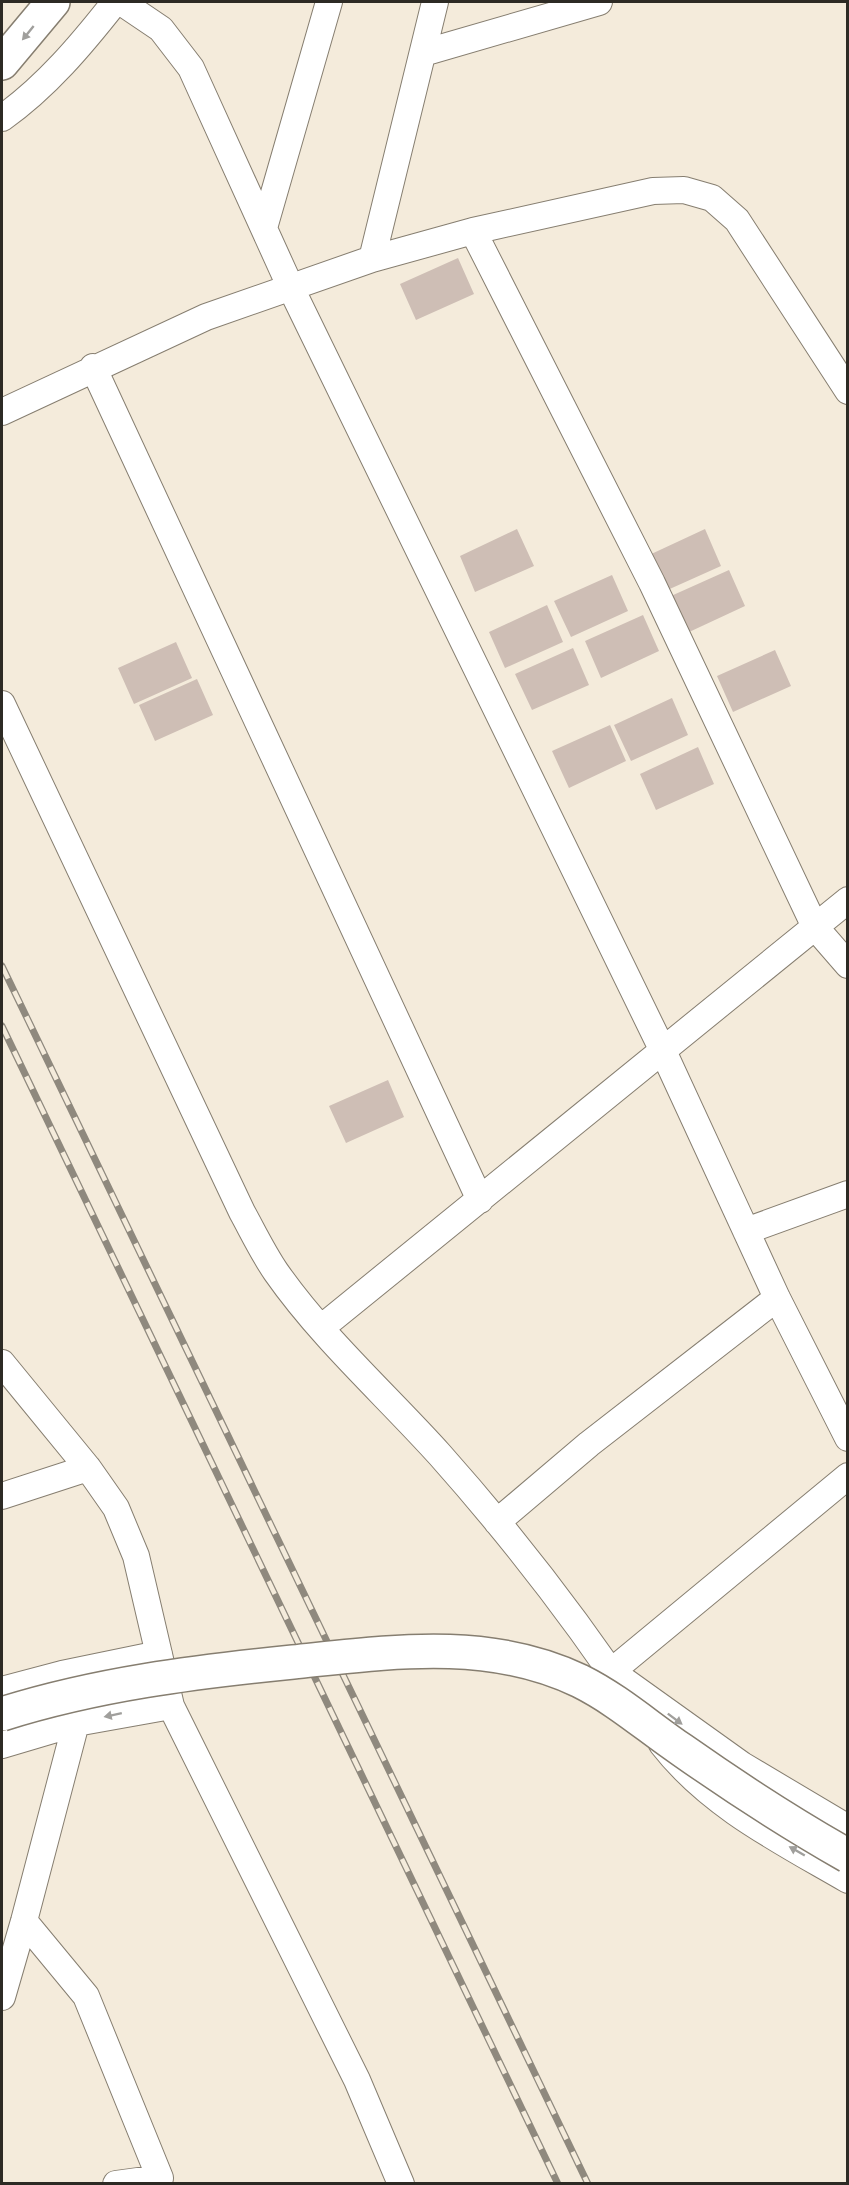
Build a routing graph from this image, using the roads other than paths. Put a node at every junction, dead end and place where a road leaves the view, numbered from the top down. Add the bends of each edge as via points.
1 (53, 2) edge
2 (115, 2) edge
3 (121, 2) edge
4 (329, 2) edge
5 (435, 2) edge
6 (600, 2) edge
7 (423, 53) junction
8 (2, 63) edge
9 (2, 118) edge
10 (264, 228) junction
11 (473, 231) junction
12 (372, 259) junction
13 (290, 286) junction
14 (93, 367) junction
15 (848, 391) edge
16 (2, 411) edge
17 (2, 704) edge
18 (848, 900) edge
19 (814, 927) junction
20 (848, 965) edge
21 (663, 1051) junction
22 (848, 1194) edge
23 (480, 1200) junction
24 (746, 1231) junction
25 (777, 1298) junction
26 (321, 1328) junction
27 (2, 1363) edge
28 (847, 1437) edge
29 (87, 1468) junction
30 (848, 1476) edge
31 (2, 1496) edge
32 (498, 1522) junction
33 (159, 1654) junction
34 (612, 1671) junction
35 (62, 1674) junction
36 (2, 1690) edge
37 (171, 1706) junction
38 (2, 1714) edge
39 (76, 1723) junction
40 (2, 1745) edge
41 (848, 1828) edge
42 (848, 1856) edge
43 (848, 1880) edge
44 (24, 1921) junction
45 (2, 1997) edge
46 (116, 2184) edge
47 (401, 2184) edge

1 -> 8 main road
2 - 9 street via 81,45 21,105
3 - 10 street via 161,29 191,68
4 - 10 street
5 - 7 street
6 - 7 street
7 - 12 street
10 - 13 street
11 - 12 street
11 - 15 street via 653,191 684,189 712,198 736,220
11 - 19 street via 652,583
12 - 13 street
13 - 14 street via 206,317
13 - 21 street
14 - 16 street
14 - 23 street
17 - 26 street via 242,1212 275,1271
18 - 19 street
19 - 20 street
19 - 21 street
21 - 23 street
21 - 24 street
22 - 24 street
23 - 26 street
24 - 25 street
25 - 28 street
25 - 32 street via 589,1444
26 - 32 street
27 - 29 street
29 - 31 street
29 - 33 street via 116,1508 136,1556
30 - 34 street
32 - 34 street
33 - 35 street
33 - 37 street
34 -> 41 street via 733,1759
43 -> 34 street via 723,1804 684,1772
35 - 36 street
35 - 39 street
37 -> 39 street
37 - 47 street via 357,2080
38 - 42 main road, bridge via 76,1694 188,1672 415,1650 499,1655 579,1681 621,1704 750,1797
39 - 40 street
39 - 44 street
44 - 45 street
44 - 46 street via 86,1996 160,2178

